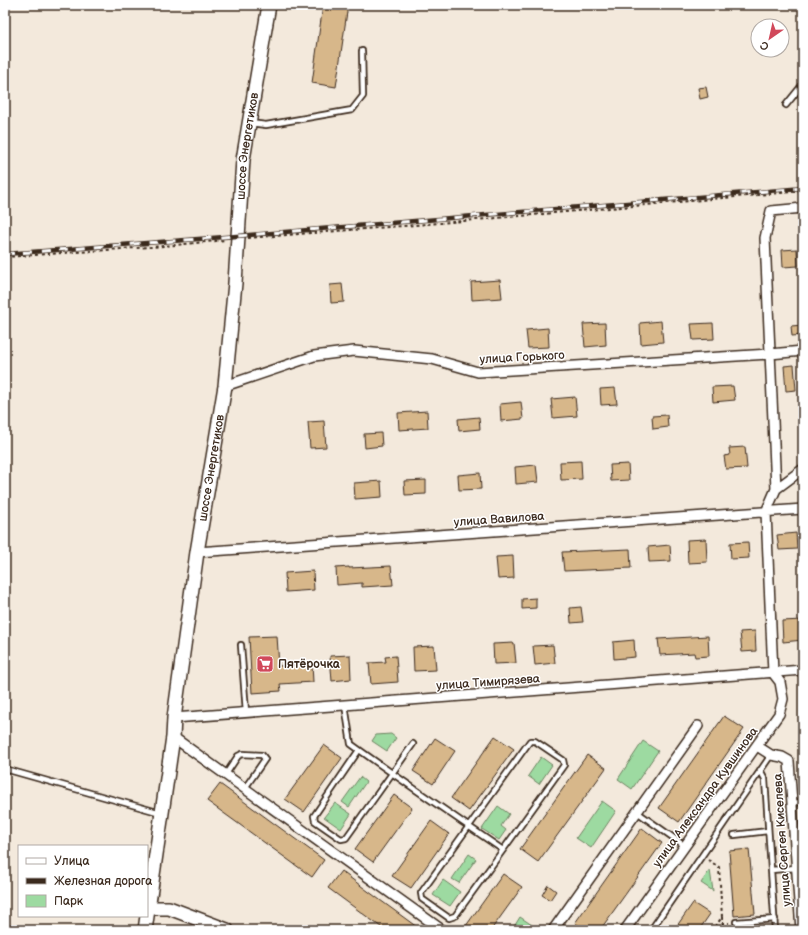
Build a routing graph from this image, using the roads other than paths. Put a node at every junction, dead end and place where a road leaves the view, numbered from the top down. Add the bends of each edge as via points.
1 (268, 5) edge
2 (362, 51) dead end
3 (803, 84) edge
4 (786, 105) dead end
5 (249, 123) junction
6 (803, 208) edge
7 (803, 351) edge
8 (770, 354) junction
9 (225, 386) junction
10 (803, 469) edge
11 (776, 489) junction
12 (803, 509) edge
13 (766, 512) junction
14 (197, 552) junction
15 (241, 645) dead end
16 (803, 670) edge
17 (773, 673) junction
18 (345, 705) junction
19 (246, 712) junction
20 (174, 718) junction
21 (698, 726) dead end
22 (173, 737) junction
23 (413, 744) dead end
24 (757, 746) junction
25 (359, 750) junction
26 (771, 756) junction
27 (5, 769) edge
28 (760, 770) junction
29 (392, 773) junction
30 (226, 774) junction
31 (245, 788) junction
32 (803, 802) edge
33 (792, 803) junction
34 (637, 812) junction
35 (163, 813) junction
36 (469, 827) junction
37 (768, 830) junction
38 (734, 835) dead end
39 (685, 846) junction
40 (502, 850) junction
41 (796, 868) junction
42 (771, 870) junction
43 (149, 908) junction
44 (148, 914) edge
45 (801, 914) edge
46 (147, 917) edge
47 (775, 919) junction
48 (736, 922) dead end
49 (555, 927) edge
50 (145, 930) edge
51 (227, 930) edge
52 (442, 930) edge
53 (565, 930) edge
54 (625, 930) edge
55 (651, 930) edge
56 (775, 930) edge
57 (801, 930) edge

1 - 5 main road, шоссе Энергетиков
2 - 5 lane via 363,96 352,110 266,125
3 - 4 lane
5 - 9 main road, шоссе Энергетиков via 243,160
6 - 8 street via 771,211 765,238
7 - 8 street, улица Горького
8 - 9 street, улица Горького via 478,372 432,359 354,351 314,356
8 - 11 street
9 - 14 main road, шоссе Энергетиков
10 - 11 street
11 - 13 street
12 - 13 street, улица Вавилова
13 - 14 street, улица Вавилова
13 - 17 street
14 - 20 main road, шоссе Энергетиков
15 - 19 lane
16 - 17 street, улица Тимирязева
17 - 18 street, улица Тимирязева
17 - 24 street, улица Александра Кувшинова via 780,682 783,698 779,714
18 - 19 street, улица Тимирязева
18 - 25 lane via 350,744
19 - 20 street, улица Тимирязева
20 - 22 main road, шоссе Энергетиков
21 - 34 street
22 - 30 street
22 - 35 main road, шоссе Энергетиков
23 - 29 lane
24 - 26 street, улица Сергея Киселева
24 - 39 street, улица Александра Кувшинова
25 - 29 lane
25 - 29 lane via 314,816 315,821 341,839 346,838
26 - 28 lane
26 - 33 street, улица Сергея Киселева via 789,761
27 - 35 lane
28 - 37 lane via 764,779
28 - 55 lane
29 - 36 lane
30 - 31 street
30 - 31 lane via 238,756 262,754 265,759
31 - 52 street
32 - 33 lane
33 - 41 street, улица Сергея Киселева
34 - 39 lane
34 - 49 street
35 - 43 main road, шоссе Энергетиков
36 - 40 lane
36 - 40 lane via 421,893 422,899 449,918 455,916
36 - 40 lane via 530,741 535,741 563,760 564,765
37 - 38 lane
37 - 42 lane
39 - 54 street, улица Александра Кувшинова
41 - 42 lane
41 - 45 street, улица Сергея Киселева
42 - 47 lane
43 - 44 main road, шоссе Энергетиков
43 - 51 main road via 170,908
45 - 57 street, улица Сергея Киселева
46 - 50 main road, шоссе Энергетиков
47 - 48 lane
47 - 56 lane
49 - 53 lane

